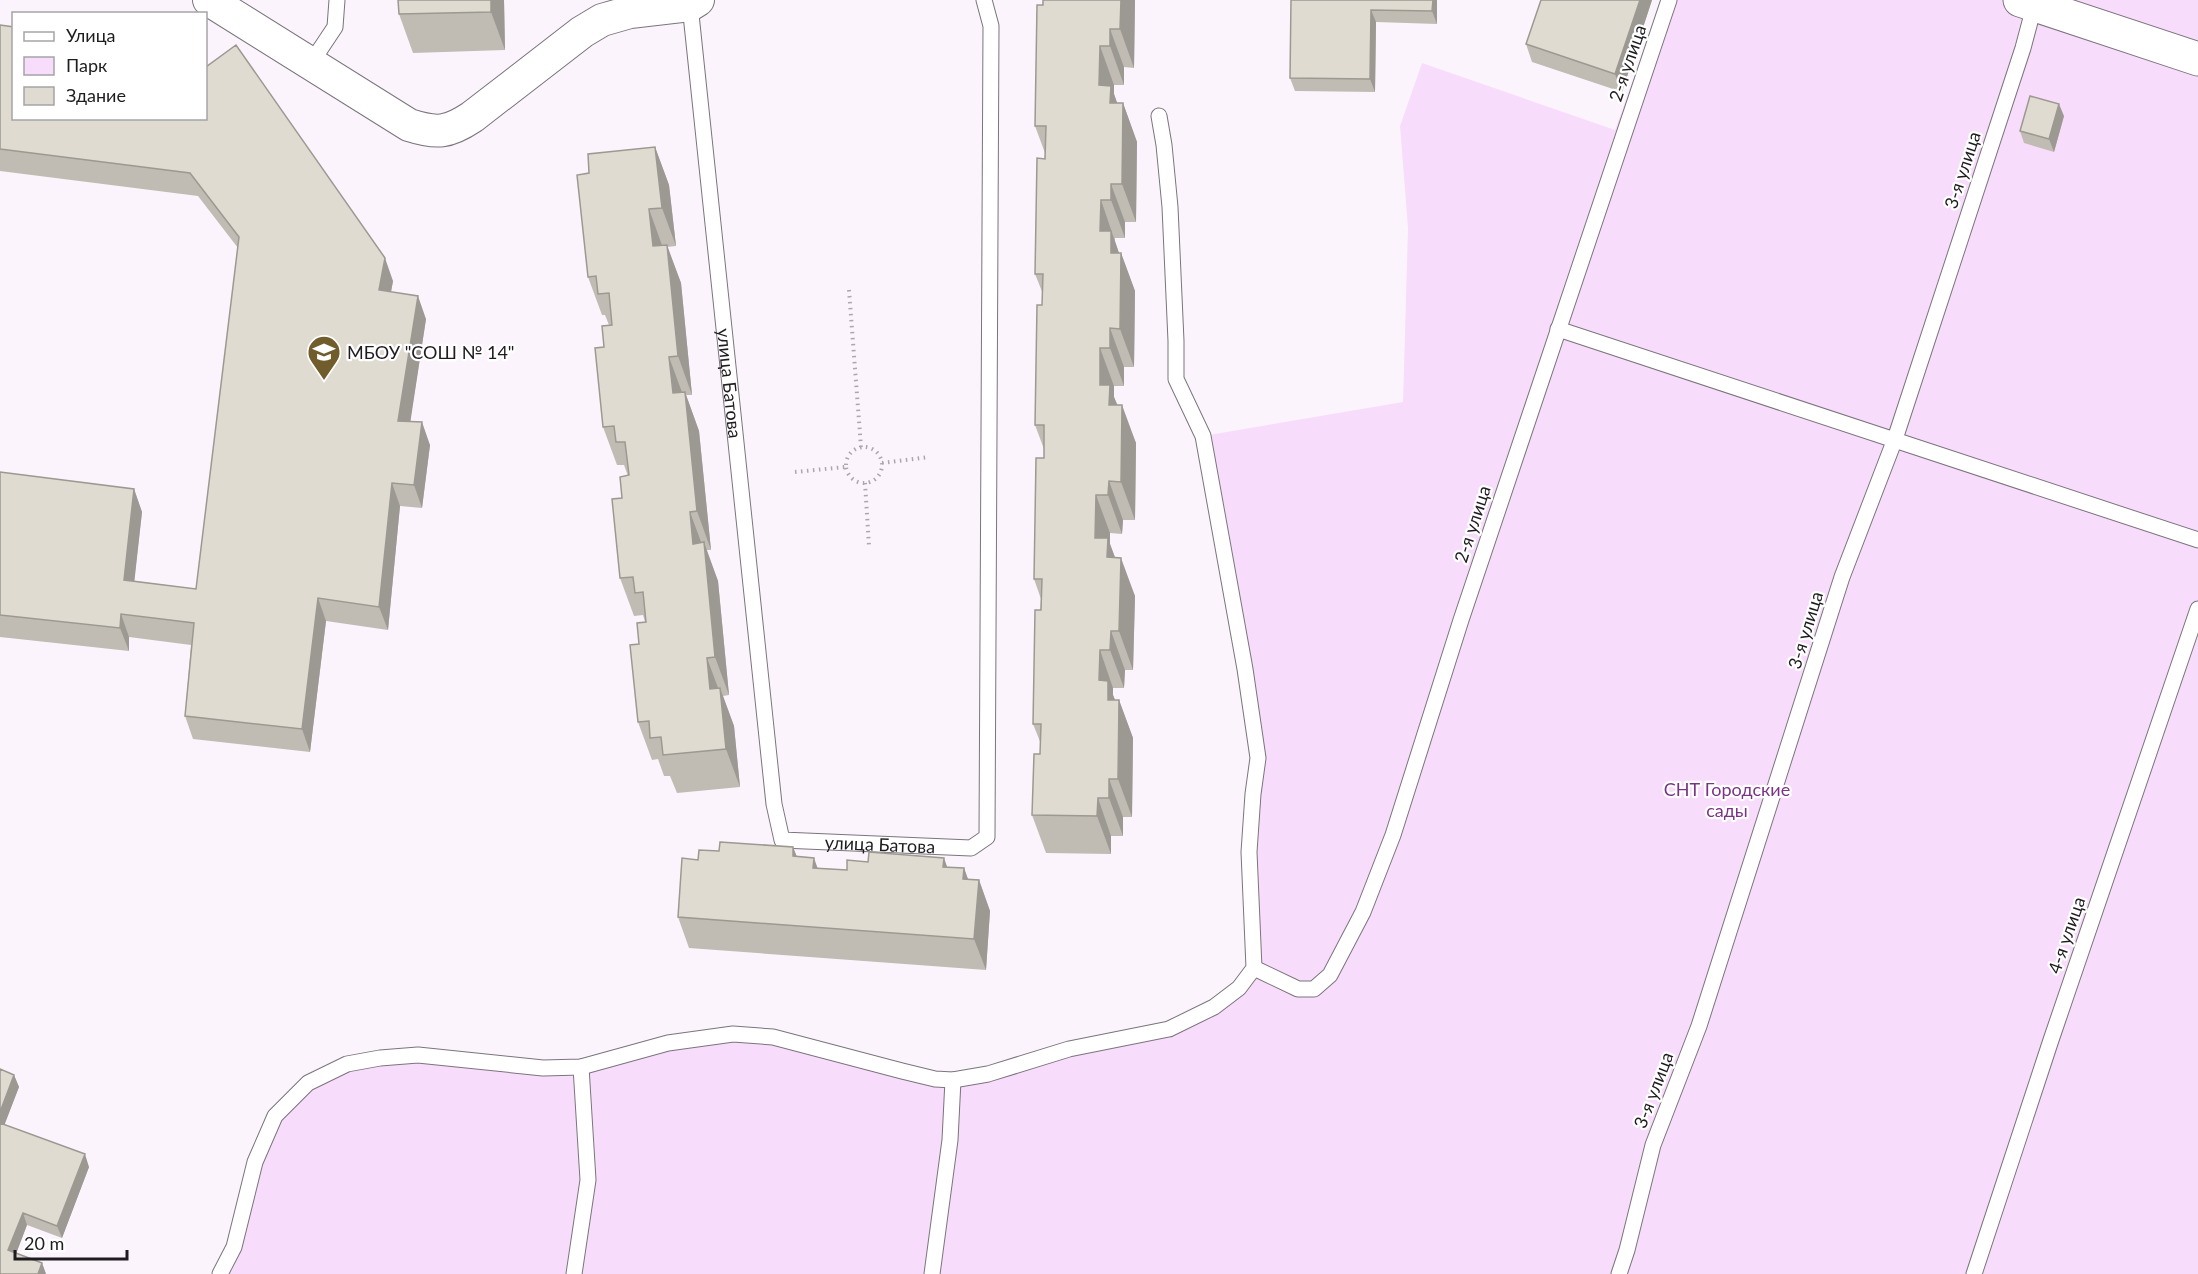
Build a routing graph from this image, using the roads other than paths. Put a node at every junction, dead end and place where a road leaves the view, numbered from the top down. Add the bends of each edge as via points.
1 (209, 0) edge
2 (337, 0) edge
3 (984, 0) edge
4 (1669, 0) edge
5 (691, 2) edge
6 (2030, 2) edge
7 (2198, 60) edge
8 (311, 63) junction
9 (1159, 116) dead end
10 (1558, 329) junction
11 (1895, 439) junction
12 (2198, 540) edge
13 (2198, 609) edge
14 (1254, 968) junction
15 (581, 1067) junction
16 (953, 1080) junction
17 (220, 1274) edge
18 (574, 1274) edge
19 (932, 1274) edge
20 (1619, 1274) edge
21 (1974, 1274) edge

1 - 8 street
2 - 8 lane via 334,27
3 - 5 lane, улица Батова via 991,26 987,837 971,848 782,840 774,804
4 - 10 lane, 2-я улица
5 - 8 street via 602,20 472,117 441,132 410,125
6 - 7 street
6 - 11 lane, 3-я улица via 2023,48
9 - 14 lane via 1170,207 1176,379 1203,436 1258,758 1249,852
10 - 11 lane
10 - 14 lane, 2-я улица via 1393,836 1363,912 1330,975 1314,989 1298,988
11 - 12 lane
11 - 20 lane, 3-я улица via 1842,577 1703,1015 1653,1145
13 - 21 lane, 4-я улица
14 - 16 lane via 1239,988 1214,1007 1169,1029 1069,1049 988,1074
15 - 16 lane via 668,1043 734,1034 772,1037 934,1079
15 - 17 lane via 543,1068 418,1055 347,1064 308,1083 275,1116 255,1162 234,1247
15 - 18 lane via 588,1180
16 - 19 lane via 950,1140

